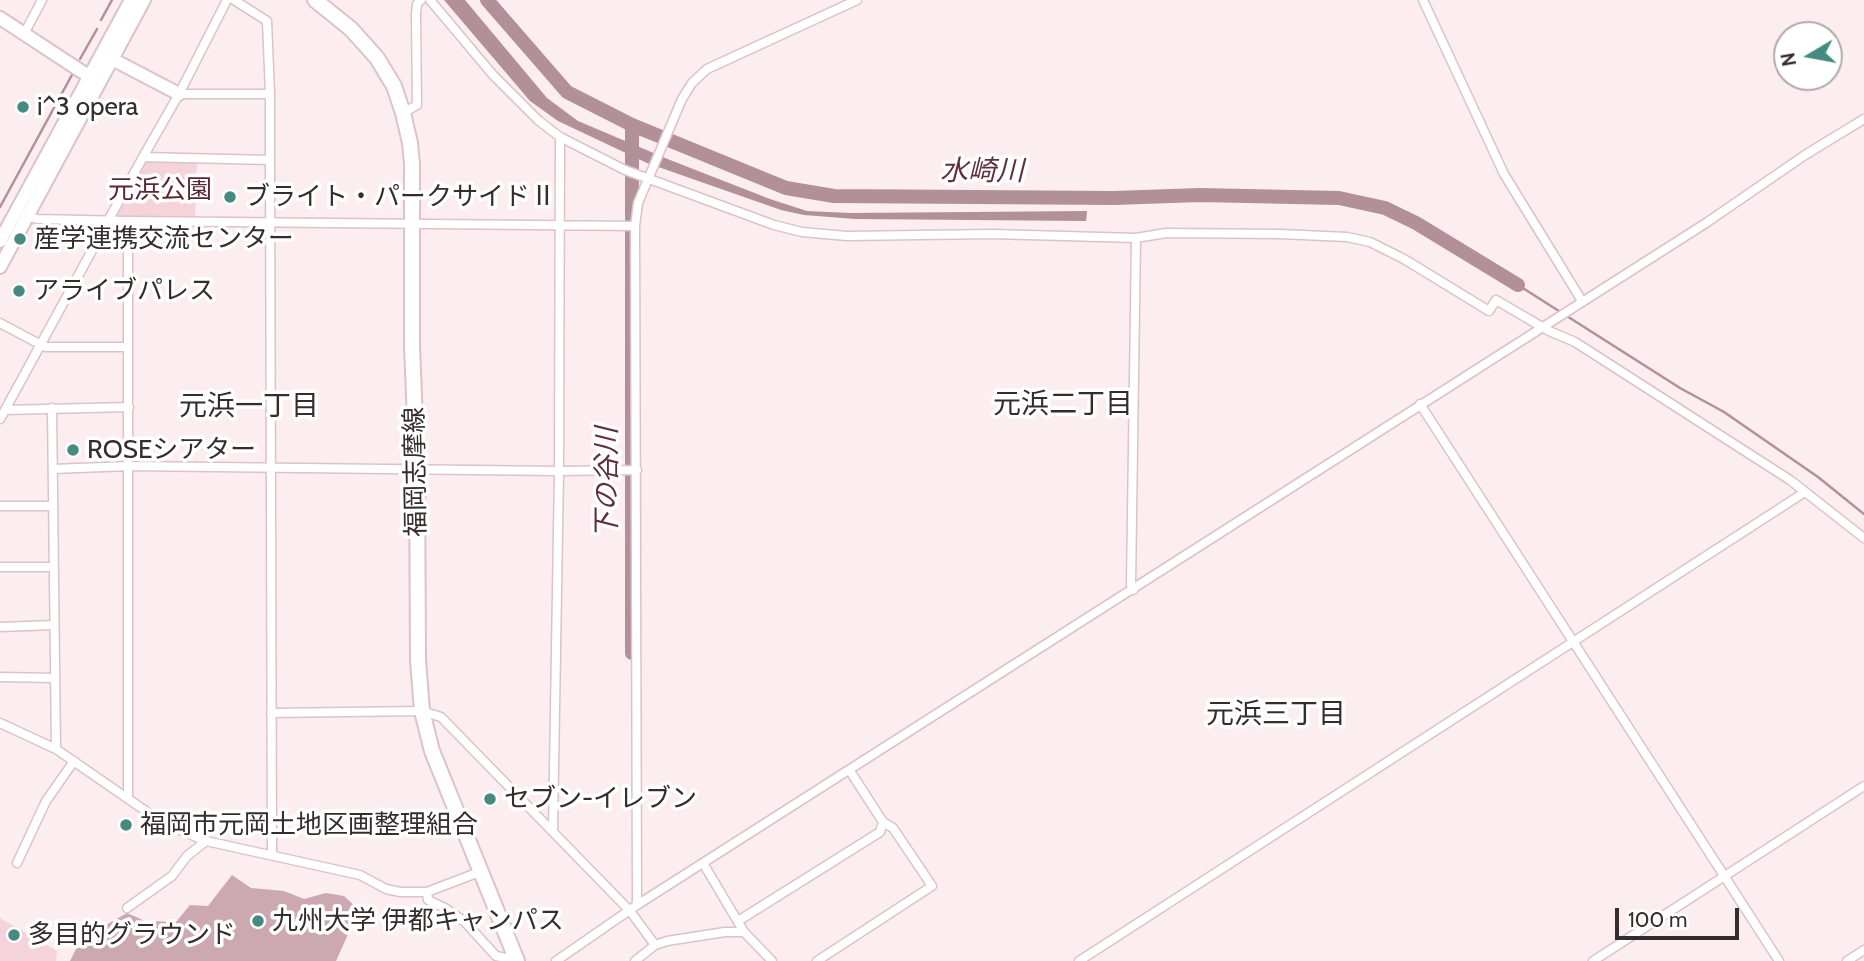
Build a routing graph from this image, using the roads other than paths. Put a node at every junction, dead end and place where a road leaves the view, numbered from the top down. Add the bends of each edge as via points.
1 (42, 0) edge
2 (131, 0) edge
3 (144, 0) edge
4 (227, 0) edge
5 (234, 0) edge
6 (421, 0) edge
7 (430, 0) edge
8 (857, 0) edge
9 (1423, 0) edge
10 (323, 2) edge
11 (0, 18) edge
12 (24, 34) junction
13 (112, 59) junction
14 (94, 80) junction
15 (179, 94) junction
16 (270, 94) junction
17 (403, 113) junction
18 (1864, 119) edge
19 (561, 137) junction
20 (143, 158) junction
21 (270, 160) junction
22 (648, 176) junction
23 (28, 216) junction
24 (108, 221) junction
25 (128, 221) junction
26 (271, 222) junction
27 (412, 223) junction
28 (561, 224) junction
29 (632, 226) junction
30 (1136, 238) junction
31 (0, 241) edge
32 (0, 267) edge
33 (1582, 301) junction
34 (0, 323) edge
35 (1543, 326) junction
36 (40, 345) junction
37 (128, 346) junction
38 (1420, 404) junction
39 (129, 407) junction
40 (52, 408) junction
41 (5, 410) junction
42 (0, 419) edge
43 (129, 466) junction
44 (53, 469) junction
45 (271, 469) junction
46 (417, 469) junction
47 (637, 470) junction
48 (559, 471) junction
49 (1805, 492) junction
50 (0, 506) edge
51 (52, 506) junction
52 (1864, 538) edge
53 (0, 567) edge
54 (52, 567) junction
55 (1133, 590) junction
56 (54, 625) junction
57 (0, 627) edge
58 (1574, 643) junction
59 (0, 677) edge
60 (55, 678) junction
61 (422, 711) junction
62 (271, 713) junction
63 (0, 723) edge
64 (56, 749) junction
65 (74, 761) junction
66 (850, 771) junction
67 (1864, 786) edge
68 (128, 797) junction
69 (883, 822) junction
70 (553, 830) junction
71 (206, 841) junction
72 (272, 854) junction
73 (17, 863) dead end
74 (703, 863) junction
75 (481, 871) junction
76 (1724, 876) junction
77 (427, 892) junction
78 (127, 908) dead end
79 (633, 908) junction
80 (738, 921) junction
81 (744, 932) junction
82 (655, 945) junction
83 (1864, 950) edge
84 (516, 958) edge
85 (556, 961) edge
86 (635, 961) edge
87 (772, 961) edge
88 (817, 961) edge
89 (1079, 961) edge
90 (1593, 961) edge
91 (1779, 961) edge
92 (1847, 961) edge

1 - 12 street
2 - 14 main road
3 - 13 main road
4 - 15 street
5 - 16 street via 267,21
6 - 17 street via 416,14 417,105
7 - 19 street via 492,75
8 - 22 street via 707,69 682,99
9 - 33 street via 1504,174
10 - 17 main road, 福岡志摩線 via 377,58
11 - 12 main road
12 - 14 main road
13 - 14 main road
13 - 15 main road
14 - 23 main road
14 - 31 main road
15 - 16 street
15 - 20 street
16 - 21 street
17 - 27 main road, 福岡志摩線 via 412,164
18 - 33 street
19 - 22 street via 625,170
19 - 28 street
20 - 21 street
20 - 24 street
21 - 26 street
22 - 29 street
22 - 30 street via 774,225 813,233
23 - 24 street
23 - 32 main road
24 - 25 street
24 - 36 street
25 - 26 street
25 - 37 street
26 - 27 street
26 - 45 street
27 - 28 street
27 - 46 main road, 福岡志摩線
28 - 29 street
28 - 48 street
29 - 47 street
30 - 35 street via 1166,233 1347,237 1370,242 1404,259 1489,311 1496,300
30 - 55 street
33 - 35 street
34 - 36 street
35 - 38 street
35 - 49 street
36 - 37 street
36 - 41 street
37 - 39 street
38 - 55 street
38 - 58 street
39 - 40 street
39 - 43 street
40 - 41 street
40 - 44 street
41 - 42 street
43 - 44 street
43 - 45 street
43 - 68 street
44 - 51 street
45 - 46 street
45 - 62 street
46 - 48 street
46 - 61 main road, 福岡志摩線
47 - 48 street
47 - 79 street
48 - 70 street
49 - 52 street
49 - 58 street
50 - 51 street
51 - 54 street
53 - 54 street
54 - 56 street
55 - 66 street
56 - 57 street
56 - 60 street
58 - 76 street
58 - 89 street
59 - 60 street
60 - 64 street
61 - 62 street
61 - 70 street via 441,717
61 - 75 main road, 福岡志摩線 via 432,751
62 - 72 street
63 - 64 street
64 - 65 street
65 - 68 street
65 - 73 street via 46,801
66 - 69 street
66 - 74 street
67 - 76 street
68 - 71 street via 163,823
69 - 80 street via 880,832
69 - 88 street via 893,828 932,886
70 - 79 street
71 - 72 street
71 - 78 street via 172,876
72 - 77 street via 360,875 386,889
74 - 79 street
74 - 80 street
75 - 77 street
75 - 84 main road, 福岡志摩線
76 - 90 street
76 - 91 street
77 - 84 street via 428,900 465,922 496,956
79 - 82 street
79 - 85 street
80 - 81 street
81 - 82 street
81 - 87 street
82 - 86 street
83 - 92 street

